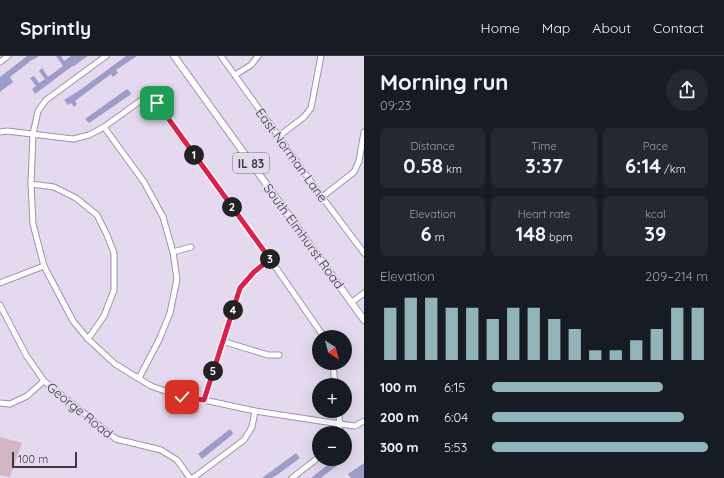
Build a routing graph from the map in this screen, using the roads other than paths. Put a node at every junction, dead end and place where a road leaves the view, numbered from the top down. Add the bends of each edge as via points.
1 (8, 56) edge
2 (106, 56) edge
3 (174, 56) edge
4 (221, 56) edge
5 (258, 56) edge
6 (321, 56) edge
7 (0, 62) edge
8 (235, 75) junction
9 (104, 127) junction
10 (0, 132) edge
11 (364, 132) edge
12 (33, 134) junction
13 (278, 136) junction
14 (31, 184) junction
15 (322, 197) junction
16 (191, 247) dead end
17 (174, 252) junction
18 (364, 253) edge
19 (270, 259) junction
20 (44, 266) junction
21 (0, 283) edge
22 (364, 293) edge
23 (352, 302) junction
24 (0, 305) edge
25 (364, 320) edge
26 (319, 330) edge
27 (88, 339) junction
28 (222, 341) junction
29 (279, 354) dead end
30 (139, 378) junction
31 (44, 381) junction
32 (204, 400) junction
33 (0, 403) edge
34 (255, 410) junction
35 (339, 418) edge
36 (364, 421) edge
37 (340, 424) junction
38 (312, 462) edge
39 (190, 478) edge
40 (193, 478) edge
41 (292, 478) edge

1 - 7 street
2 - 12 street via 46,100 38,111
3 - 23 main road, South Elmhurst Road / IL 83
4 - 8 street, East Norman Lane
5 - 8 street
6 - 13 street via 312,108
8 - 13 street, East Norman Lane
9 - 12 street via 90,135 74,139
9 - 17 street via 144,182 163,217
9 - 19 street via 140,100 150,98 157,103
10 - 12 street
11 - 15 street via 359,161 354,172
12 - 14 street
13 - 15 street, East Norman Lane
14 - 20 street via 33,224
14 - 27 street via 54,187 76,198 96,215 108,235 114,253 114,290 104,316
15 - 18 street, East Norman Lane
16 - 17 street
17 - 30 street via 177,279 170,313
19 - 26 street
19 - 28 street via 240,288
20 - 21 street
20 - 27 street via 73,321
22 - 23 street
23 - 25 main road, South Elmhurst Road / IL 83
24 - 31 street, George Road via 26,354
27 - 30 street via 115,364
28 - 29 street via 268,355
28 - 32 street
30 - 32 street via 151,386 182,397
31 - 33 street via 27,396 10,404
31 - 39 street, George Road via 116,439 161,450 177,460
32 - 34 street
34 - 37 street
34 - 40 street via 252,427 244,440
35 - 37 street
36 - 37 street via 355,426
38 - 41 street

